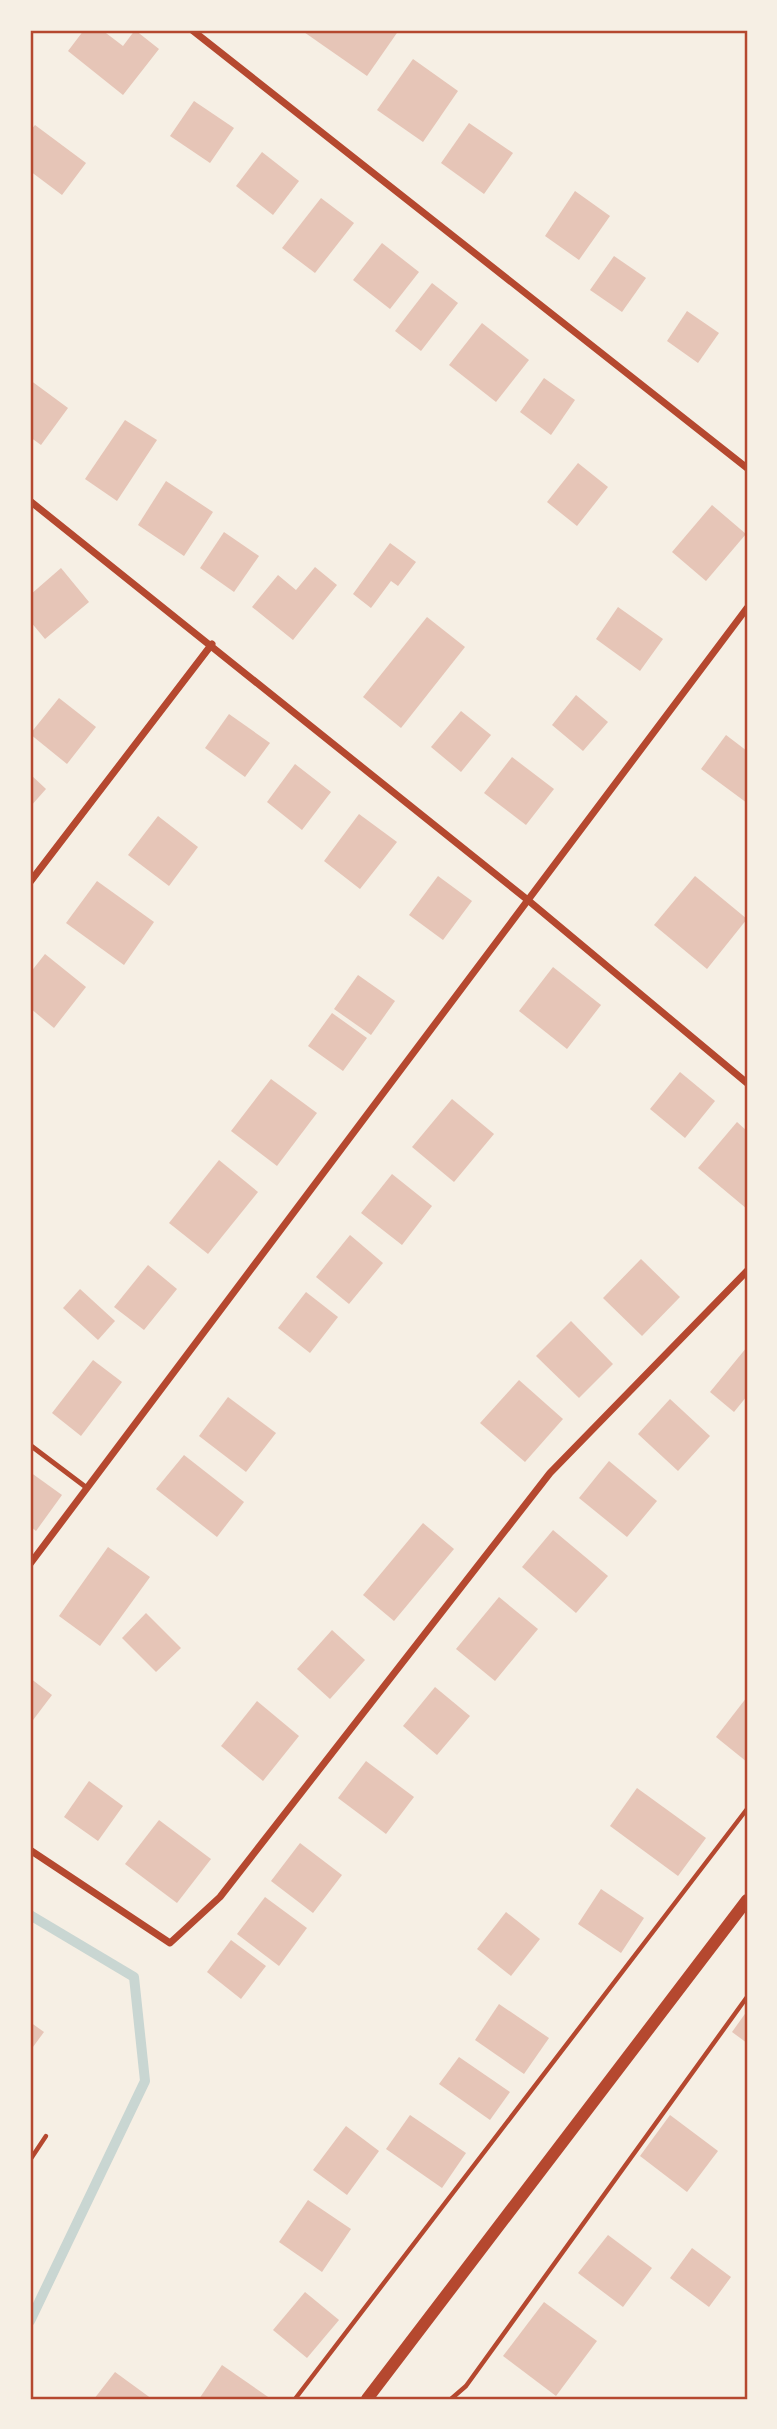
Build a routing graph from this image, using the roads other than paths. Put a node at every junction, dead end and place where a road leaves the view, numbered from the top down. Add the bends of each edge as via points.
1 (192, 30) edge
2 (747, 468) edge
3 (30, 501) edge
4 (747, 608) edge
5 (212, 644) junction
6 (30, 882) edge
7 (529, 901) junction
8 (747, 1083) edge
9 (747, 1271) edge
10 (30, 1444) edge
11 (87, 1488) junction
12 (30, 1564) edge
13 (30, 1850) edge
14 (747, 1900) edge
15 (367, 2399) edge

1 - 2 street
3 - 5 street
4 - 7 street
5 - 6 street
5 - 7 street
7 - 8 street
7 - 11 street
9 - 13 street via 550,1473 220,1897 170,1943
10 - 11 lane
11 - 12 street
14 - 15 street

